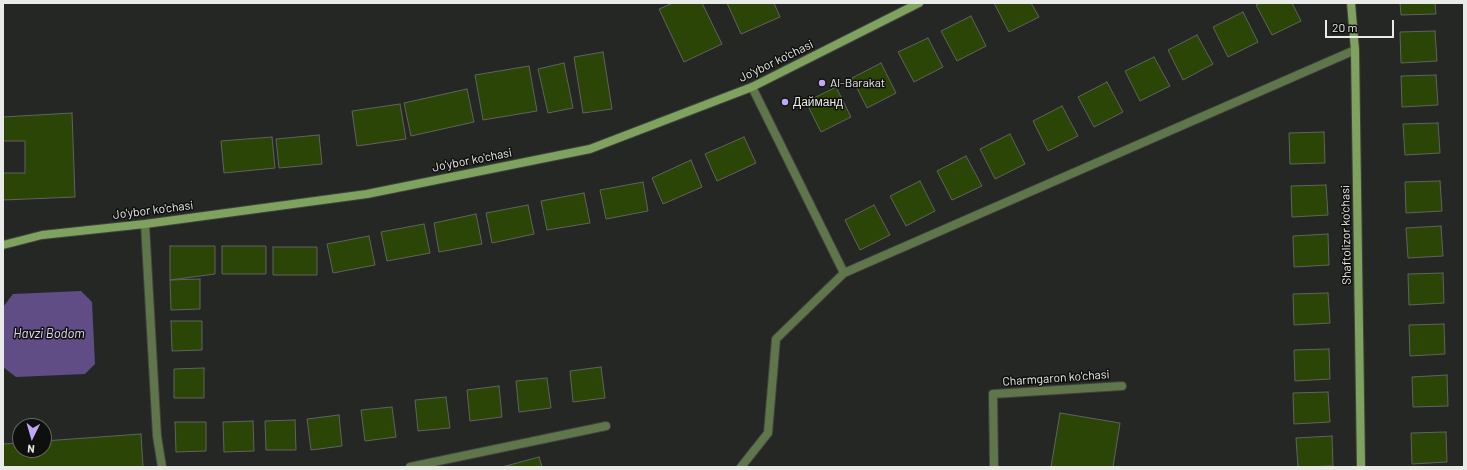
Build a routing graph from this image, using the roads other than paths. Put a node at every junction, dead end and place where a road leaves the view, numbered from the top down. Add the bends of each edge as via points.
1 (919, 3) edge
2 (1352, 3) edge
3 (1355, 50) junction
4 (752, 87) junction
5 (145, 224) junction
6 (3, 245) edge
7 (844, 273) junction
8 (1122, 386) dead end
9 (606, 426) dead end
10 (162, 467) edge
11 (410, 467) edge
12 (741, 467) edge
13 (994, 467) edge
14 (1361, 467) edge

1 - 4 street, Jo'ybor ko'chasi
2 - 3 street, Shaftolizor ko'chasi
3 - 7 street
3 - 14 street, Shaftolizor ko'chasi
4 - 5 street, Jo'ybor ko'chasi via 590,149 368,194
4 - 7 street
5 - 6 street, Jo'ybor ko'chasi via 42,235
5 - 10 street via 157,436
7 - 12 street via 776,339 768,433
8 - 13 street, Charmgaron ko'chasi via 993,394
9 - 11 street

